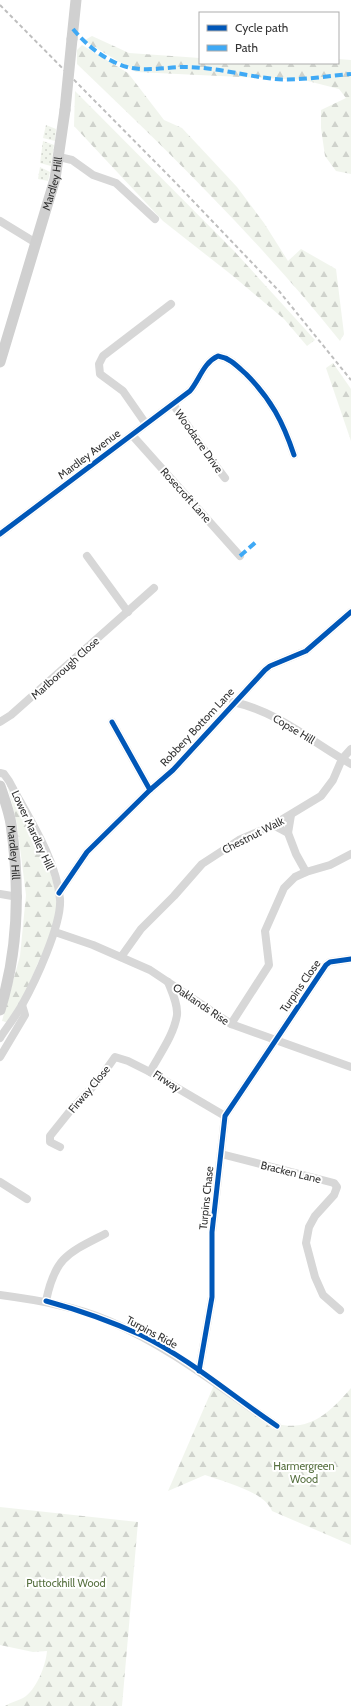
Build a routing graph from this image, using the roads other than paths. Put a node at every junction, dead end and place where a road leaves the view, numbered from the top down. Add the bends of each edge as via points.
1 (76, 0) edge
2 (59, 157) junction
3 (155, 219) dead end
4 (0, 221) edge
5 (36, 243) junction
6 (171, 304) dead end
7 (2, 349) edge
8 (0, 362) edge
9 (173, 404) junction
10 (146, 424) junction
11 (132, 435) junction
12 (294, 455) dead end
13 (225, 478) dead end
14 (0, 534) edge
15 (87, 556) dead end
16 (240, 556) dead end
17 (154, 588) dead end
18 (128, 612) junction
19 (351, 612) edge
20 (233, 702) junction
21 (0, 722) edge
22 (112, 722) dead end
23 (351, 749) edge
24 (342, 759) junction
25 (351, 764) edge
26 (0, 773) edge
27 (0, 786) edge
28 (150, 790) junction
29 (291, 815) junction
30 (273, 826) junction
31 (288, 833) junction
32 (351, 854) edge
33 (306, 872) junction
34 (59, 893) junction
35 (0, 894) edge
36 (18, 897) junction
37 (55, 932) junction
38 (121, 957) junction
39 (351, 959) edge
40 (168, 982) junction
41 (22, 1005) junction
42 (0, 1010) edge
43 (231, 1024) junction
44 (3, 1028) edge
45 (0, 1038) edge
46 (274, 1040) junction
47 (1, 1056) edge
48 (351, 1067) edge
49 (150, 1072) junction
50 (225, 1116) junction
51 (60, 1147) dead end
52 (221, 1154) junction
53 (0, 1182) edge
54 (27, 1199) dead end
55 (105, 1234) dead end
56 (0, 1295) edge
57 (46, 1301) junction
58 (340, 1310) dead end
59 (199, 1371) junction
60 (277, 1426) dead end

1 - 2 main road, Mardley Hill, bridge
2 - 3 street via 72,160 93,175 116,183
2 - 5 main road, Mardley Hill
4 - 5 street
5 - 7 main road, Mardley Hill
6 - 10 street via 103,356 99,364 100,374 122,391
7 - 8 main road, Mardley Hill
9 - 10 street, Mardley Avenue
9 - 12 street, Mardley Avenue via 190,391 199,380 205,365 218,356 225,357 256,384 274,407
9 - 13 street, Woodacre Drive via 202,450
10 - 11 street, Mardley Avenue
11 - 14 street, Mardley Avenue
11 - 16 street, Rosecroft Lane
15 - 18 street
17 - 18 street, Marlborough Close
18 - 21 street, Marlborough Close via 11,716
19 - 20 street, Robbery Bottom Lane via 306,651 270,666
20 - 24 street, Copse Hill via 253,706 284,721
20 - 28 street, Robbery Bottom Lane via 178,765
22 - 28 street
23 - 24 street, Chestnut Walk
24 - 25 street, Copse Hill
24 - 29 street, Chestnut Walk via 329,788
26 - 34 street, Lower Mardley Hill via 9,781 42,845
27 - 36 main road, Mardley Hill via 10,823
28 - 34 street, Robbery Bottom Lane via 87,852
29 - 30 street, Chestnut Walk
29 - 31 street
30 - 31 street
30 - 38 street, Chestnut Walk via 265,827 239,840 202,864 141,929
31 - 33 street
32 - 33 street via 330,865
33 - 43 street via 295,877 284,888 265,931 269,965
34 - 37 street, Lower Mardley Hill via 59,913
35 - 36 street
36 - 42 main road, Mardley Hill via 14,957
37 - 38 street, Oaklands Rise
37 - 41 street, Lower Mardley Hill
38 - 40 street, Oaklands Rise via 150,970
39 - 46 street, Turpins Close via 326,965
40 - 43 street, Oaklands Rise
40 - 49 street, Firway via 175,1000 177,1015 169,1038
41 - 44 street, Lower Mardley Hill
41 - 47 street, Lower Mardley Hill via 25,1015
43 - 46 street, Oaklands Rise
44 - 45 street, Lower Mardley Hill
46 - 48 street, Oaklands Rise
46 - 50 street, Turpins Chase
49 - 50 street, Firway
49 - 51 street, Firway Close via 115,1057 98,1081 50,1136 50,1142
50 - 52 street, Turpins Chase
52 - 58 street, Bracken Lane via 334,1183 337,1187 334,1195 315,1216 309,1227 306,1242 323,1296
52 - 59 street, Turpins Chase via 212,1232 212,1297
53 - 54 street
55 - 57 street via 64,1258 52,1279
56 - 57 street, Turpins Ride
57 - 59 street, Turpins Ride via 109,1321 142,1336
59 - 60 street, Turpins Ride

